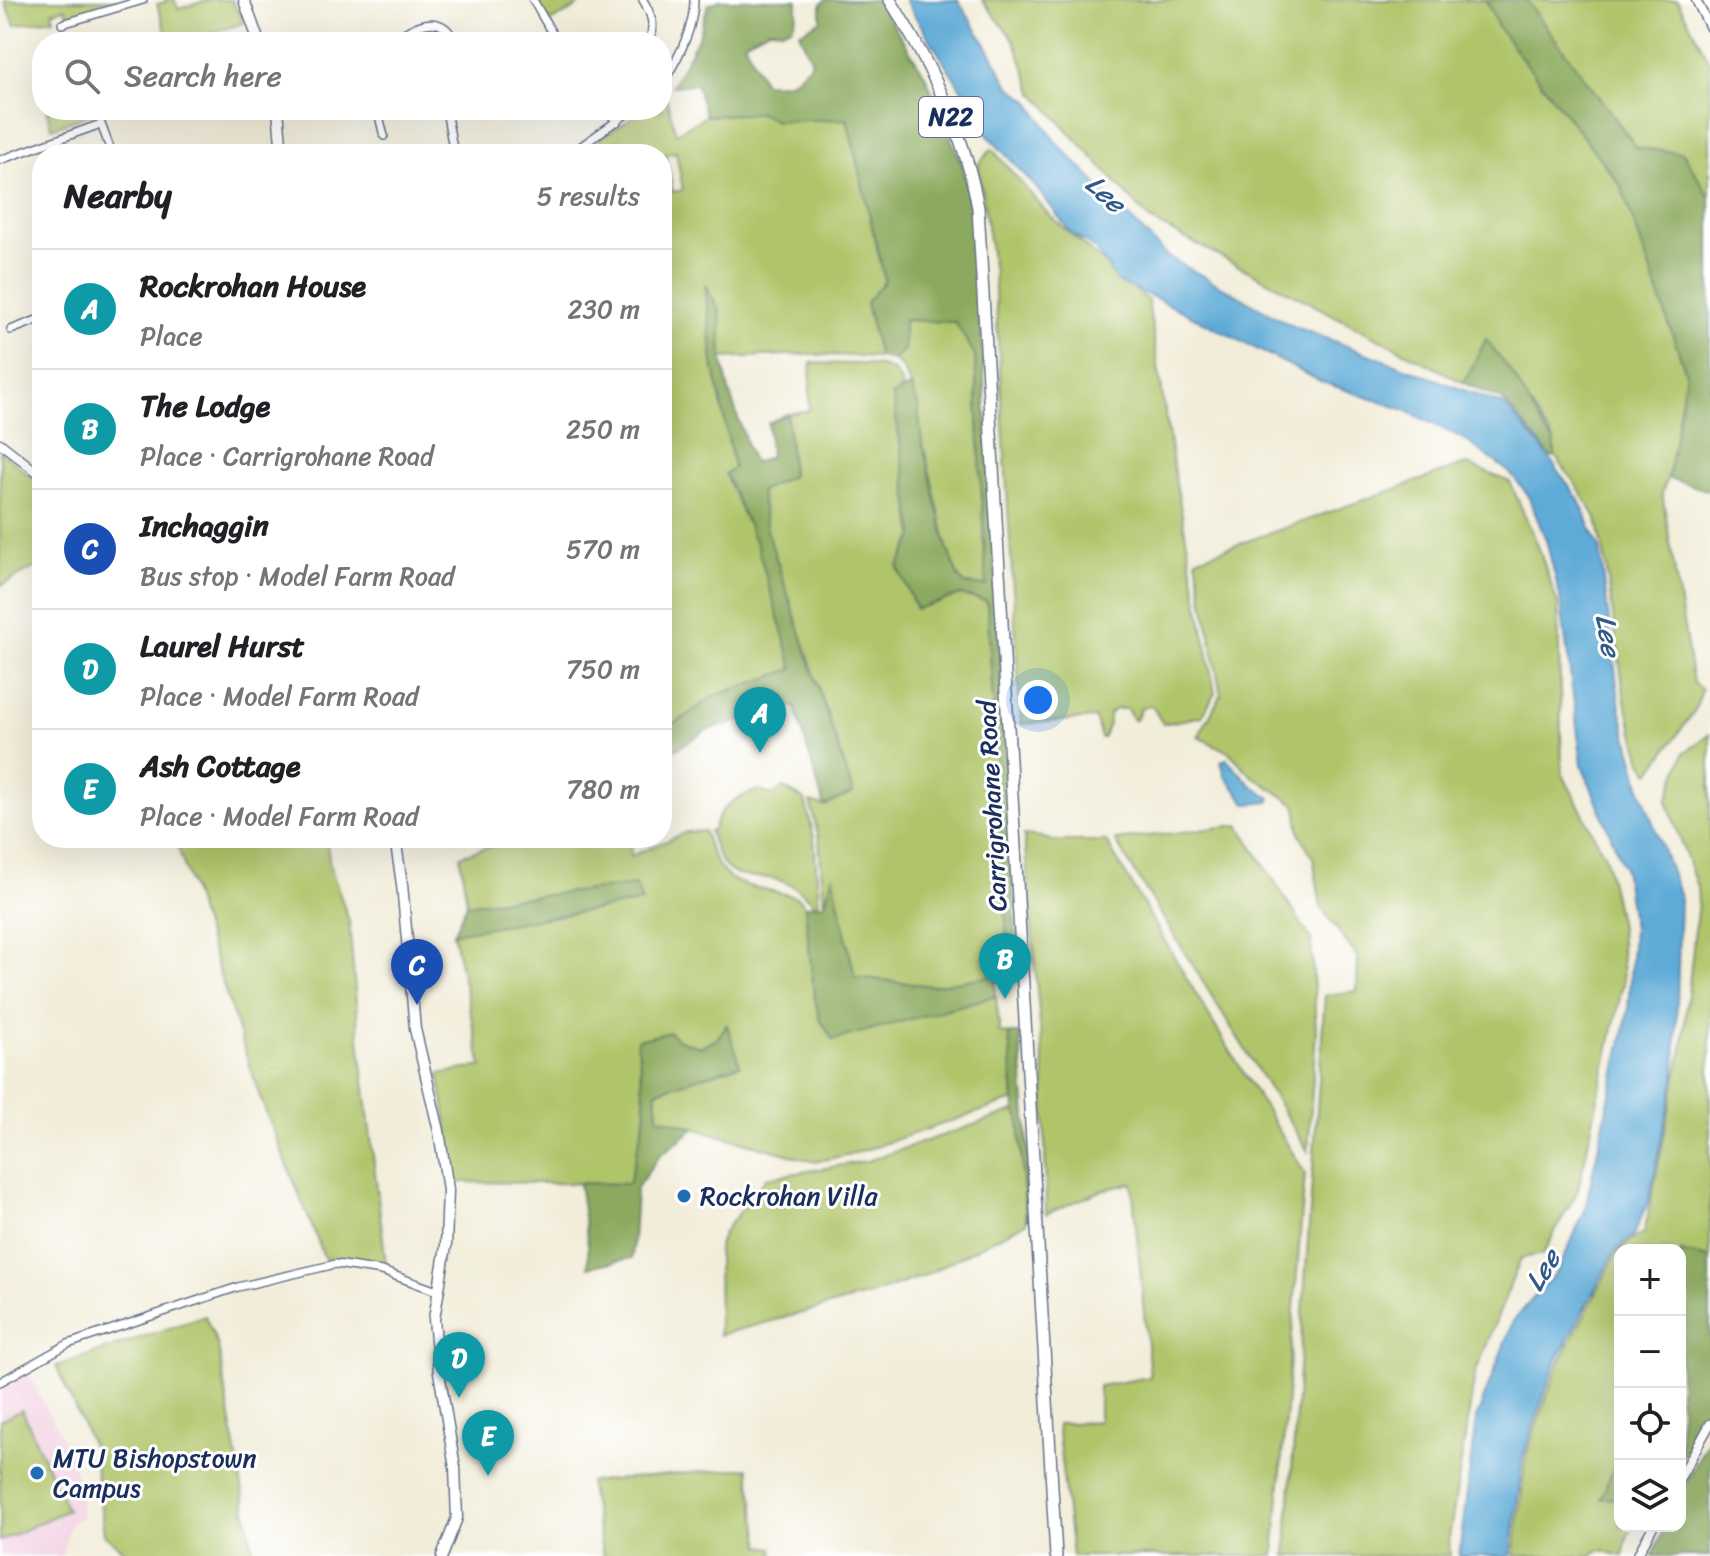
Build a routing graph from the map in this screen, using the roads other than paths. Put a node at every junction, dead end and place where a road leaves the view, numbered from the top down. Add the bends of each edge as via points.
1 (244, 0) edge
2 (533, 0) edge
3 (643, 0) edge
4 (694, 0) edge
5 (890, 0) edge
6 (1696, 0) edge
7 (137, 1) edge
8 (62, 24) dead end
9 (1710, 28) edge
10 (255, 32) edge
11 (405, 32) edge
12 (448, 32) edge
13 (551, 32) edge
14 (653, 32) edge
15 (672, 65) edge
16 (279, 120) edge
17 (380, 120) edge
18 (448, 120) edge
19 (620, 120) edge
20 (617, 122) joint
21 (384, 136) dead end
22 (45, 144) edge
23 (108, 144) edge
24 (281, 144) edge
25 (452, 144) edge
26 (585, 144) edge
27 (32, 149) edge
28 (0, 160) edge
29 (32, 322) edge
30 (11, 330) dead end
31 (0, 443) edge
32 (32, 468) edge
33 (397, 848) edge
34 (437, 1291) junction
35 (0, 1382) edge
36 (1710, 1424) edge
37 (1686, 1467) edge
38 (1650, 1532) edge
39 (442, 1556) edge
40 (1056, 1556) edge
41 (1637, 1556) edge

1 - 10 main road
2 - 13 street
3 - 14 street
4 - 15 street via 685,40
5 - 40 highway, Carrigrohane Road / N22 via 957,129 973,178 981,246
6 - 9 street
7 - 8 street
11 - 12 street via 430,23
16 - 24 main road
17 - 21 street
18 - 25 street
19 - 20 street
20 - 26 street
22 - 23 street via 101,124
27 - 28 street
29 - 30 street
31 - 32 street
33 - 34 main road via 415,1029 448,1190 446,1246
34 - 35 street via 382,1271 336,1264 238,1287 68,1344
34 - 39 main road via 434,1319 457,1518
36 - 37 street
38 - 41 street

